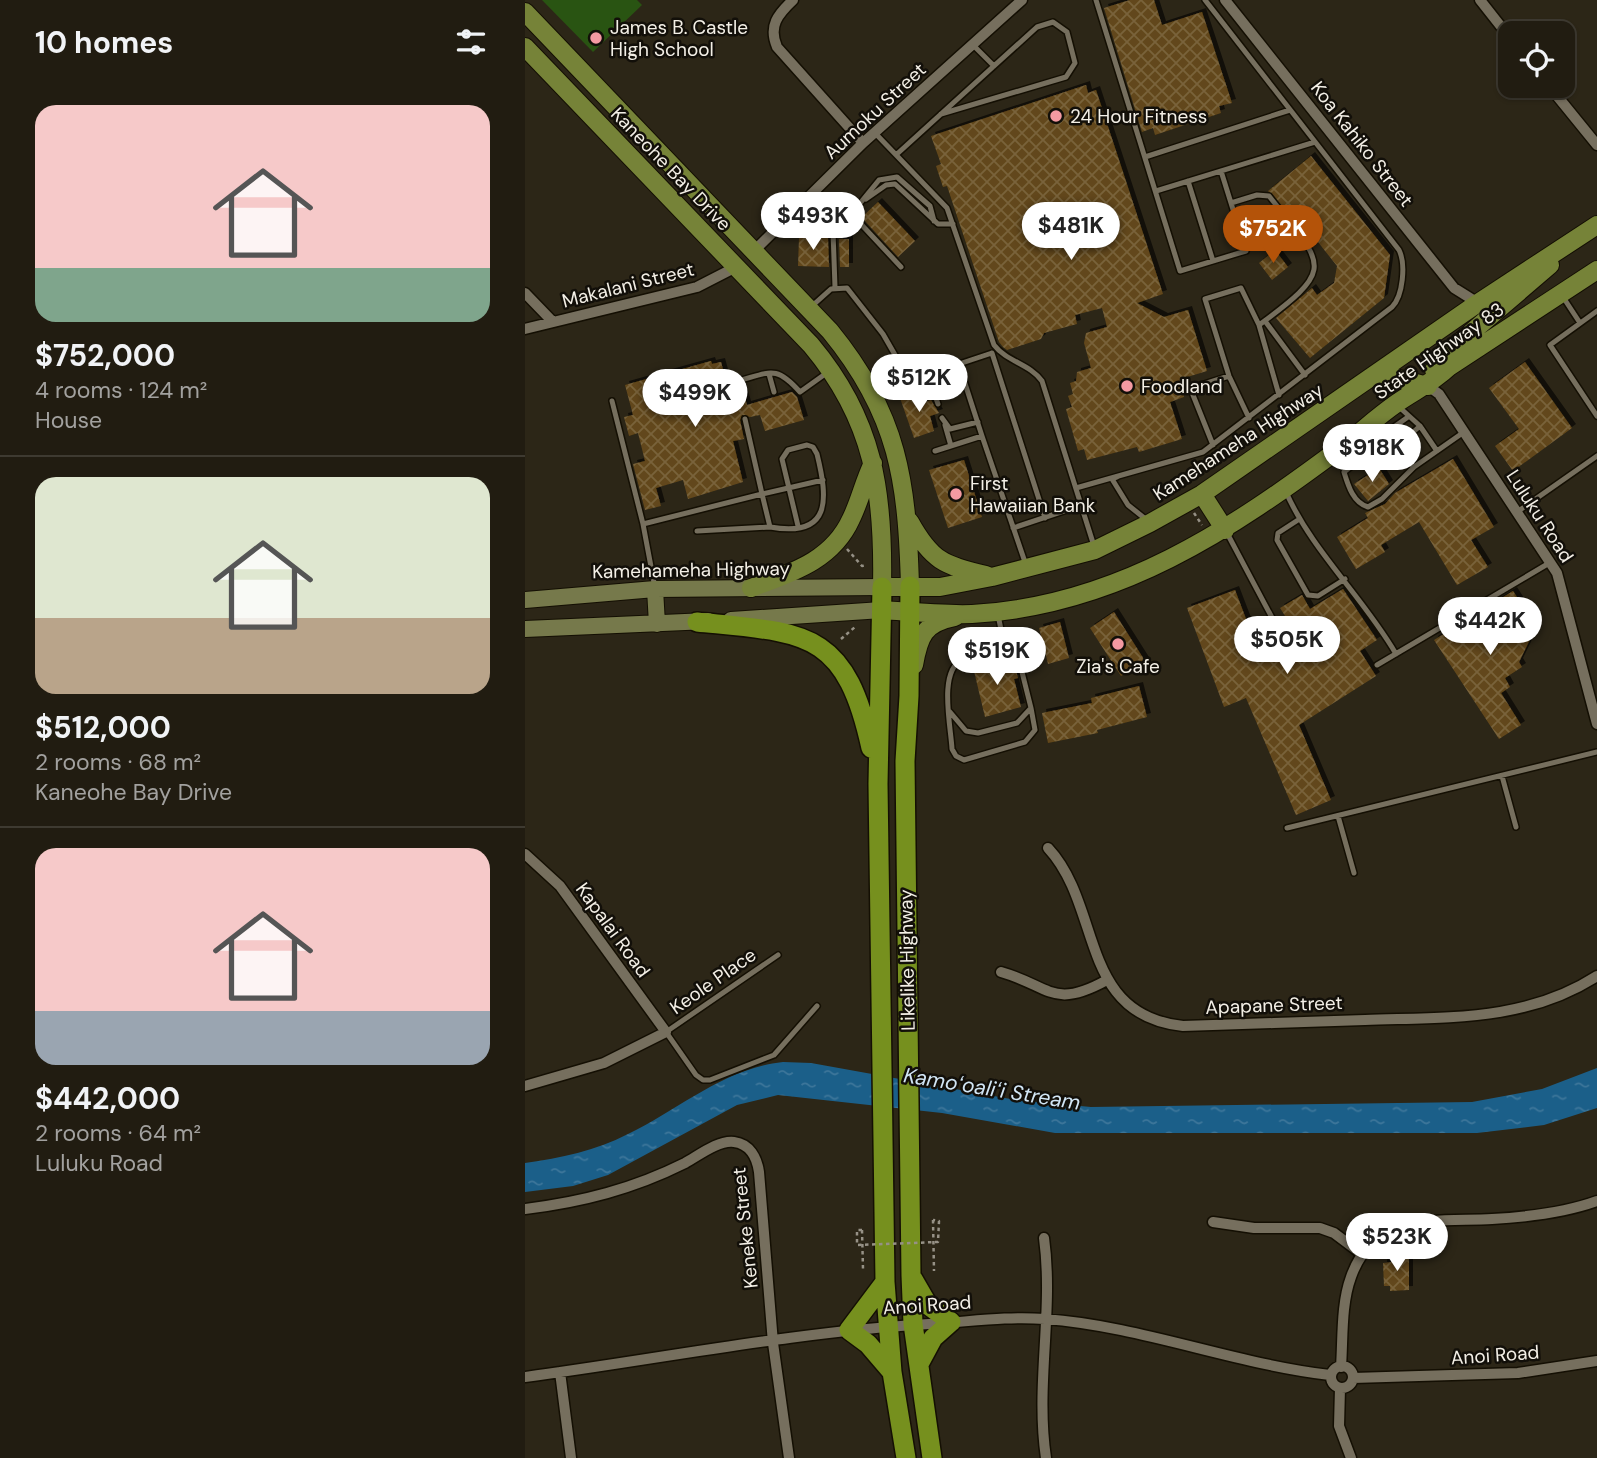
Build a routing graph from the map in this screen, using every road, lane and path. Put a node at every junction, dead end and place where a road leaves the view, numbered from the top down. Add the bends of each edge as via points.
1 (793, 0) edge
2 (1022, 0) edge
3 (1096, 0) edge
4 (1205, 0) edge
5 (1225, 0) edge
6 (1480, 0) edge
7 (525, 12) edge
8 (1498, 23) edge
9 (973, 44) junction
10 (525, 47) edge
11 (993, 66) junction
12 (1559, 98) edge
13 (1290, 110) junction
14 (941, 114) junction
15 (875, 133) junction
16 (1315, 142) junction
17 (863, 143) junction
18 (1597, 145) edge
19 (897, 154) junction
20 (1145, 157) junction
21 (1221, 170) junction
22 (1188, 181) junction
23 (1156, 191) junction
24 (807, 201) junction
25 (1231, 202) junction
26 (953, 224) junction
27 (1597, 225) edge
28 (1578, 238) junction
29 (754, 251) junction
30 (1213, 261) junction
31 (736, 267) junction
32 (901, 267) dead end
33 (1597, 270) edge
34 (835, 287) junction
35 (525, 293) edge
36 (1561, 294) junction
37 (1478, 303) junction
38 (809, 309) junction
39 (1597, 311) edge
40 (552, 321) junction
41 (1265, 321) junction
42 (1580, 323) junction
43 (1259, 326) junction
44 (525, 329) edge
45 (995, 352) junction
46 (959, 365) junction
47 (831, 371) junction
48 (769, 374) junction
49 (928, 374) junction
50 (1379, 374) junction
51 (1229, 376) junction
52 (1305, 376) junction
53 (909, 381) junction
54 (737, 386) dead end
55 (1429, 386) junction
56 (774, 393) dead end
57 (873, 393) junction
58 (1279, 395) junction
59 (612, 401) dead end
60 (938, 404) dead end
61 (1402, 410) junction
62 (1597, 416) edge
63 (1248, 418) junction
64 (745, 419) dead end
65 (978, 422) junction
66 (1420, 426) junction
67 (1382, 431) junction
68 (1464, 432) junction
69 (1411, 434) dead end
70 (982, 436) junction
71 (1213, 445) junction
72 (951, 446) junction
73 (1339, 449) junction
74 (1437, 451) junction
75 (935, 452) dead end
76 (1597, 456) edge
77 (873, 463) junction
78 (1351, 465) junction
79 (1413, 467) junction
80 (1118, 477) junction
81 (823, 480) junction
82 (789, 488) junction
83 (1076, 488) junction
84 (1285, 489) junction
85 (762, 494) junction
86 (1196, 501) junction
87 (1081, 505) junction
88 (1517, 512) junction
89 (908, 517) junction
90 (1045, 517) junction
91 (1298, 520) junction
92 (1150, 523) junction
93 (643, 524) junction
94 (798, 526) junction
95 (770, 527) junction
96 (1203, 527) dead end
97 (1013, 528) junction
98 (1225, 530) junction
99 (697, 531) dead end
100 (845, 546) dead end
101 (1095, 550) junction
102 (1551, 562) junction
103 (867, 565) dead end
104 (1027, 568) junction
105 (992, 577) junction
106 (1345, 579) junction
107 (909, 586) junction
108 (882, 587) junction
109 (751, 588) junction
110 (655, 589) junction
111 (525, 600) edge
112 (882, 610) junction
113 (997, 611) junction
114 (909, 612) junction
115 (970, 614) junction
116 (861, 621) dead end
117 (697, 622) junction
118 (657, 624) junction
119 (525, 629) edge
120 (1278, 629) dead end
121 (841, 639) dead end
122 (1005, 649) junction
123 (1396, 654) junction
124 (1377, 666) dead end
125 (909, 696) junction
126 (1031, 708) junction
127 (950, 712) junction
128 (1597, 724) edge
129 (1597, 752) edge
130 (1502, 776) junction
131 (878, 778) junction
132 (1338, 816) junction
133 (1516, 827) dead end
134 (1287, 828) dead end
135 (1048, 848) dead end
136 (525, 854) edge
137 (1355, 873) dead end
138 (778, 955) dead end
139 (1001, 972) dead end
140 (1597, 976) edge
141 (1107, 980) junction
142 (817, 1006) dead end
143 (666, 1032) junction
144 (525, 1086) edge
145 (1597, 1201) edge
146 (525, 1209) edge
147 (1213, 1222) dead end
148 (1044, 1238) dead end
149 (1362, 1254) junction
150 (863, 1269) dead end
151 (934, 1271) dead end
152 (911, 1275) junction
153 (885, 1282) junction
154 (1047, 1319) junction
155 (951, 1322) junction
156 (913, 1324) junction
157 (887, 1325) junction
158 (849, 1330) junction
159 (773, 1343) junction
160 (1597, 1361) edge
161 (919, 1366) junction
162 (1341, 1367) junction
163 (560, 1372) junction
164 (891, 1372) junction
165 (1330, 1375) junction
166 (525, 1377) edge
167 (1353, 1378) junction
168 (1340, 1388) junction
169 (571, 1458) edge
170 (789, 1458) edge
171 (906, 1458) edge
172 (932, 1458) edge
173 (1046, 1458) edge
174 (1351, 1458) edge

1 - 17 street via 775,19 776,47
2 - 9 street, Aumoku Street
3 - 20 lane
4 - 13 lane
5 - 37 street, Koa Kahiko Street via 1454,288
6 - 8 street
7 - 29 main road, Kaneohe Bay Drive
9 - 11 lane
9 - 15 street, Aumoku Street
10 - 31 main road, Kaneohe Bay Drive
11 - 14 lane
11 - 14 lane via 1047,22 1059,24 1067,32 1075,63 1066,77
12 - 18 street
13 - 16 lane
13 - 20 lane
14 - 19 lane
15 - 17 street, Aumoku Street
15 - 19 lane
16 - 21 lane
16 - 52 lane via 1399,250 1402,262 1394,305
17 - 24 street, Aumoku Street
19 - 26 lane via 939,197
20 - 23 lane
21 - 22 lane
21 - 25 lane
22 - 23 lane
22 - 30 lane
23 - 30 lane via 1180,271
24 - 29 street, Aumoku Street
24 - 34 lane via 833,231
25 - 30 lane via 1246,251
25 - 41 lane via 1269,196 1315,256 1312,279
26 - 32 lane via 942,226 895,184 860,203 859,222
26 - 45 lane
27 - 28 main road, Kamehameha Highway
28 - 37 main road, Kamehameha Highway
28 - 55 main road via 1453,348 1432,372
29 - 31 main road
29 - 38 main road, Kaneohe Bay Drive
31 - 40 street, Makalani Street via 697,287
31 - 47 main road, Kaneohe Bay Drive
33 - 36 main road, State Highway 83
34 - 38 lane
34 - 53 lane via 847,288 868,312
35 - 40 street
36 - 42 lane
36 - 55 main road, State Highway 83 via 1449,367
37 - 50 main road, Kamehameha Highway
38 - 57 main road, Kaneohe Bay Drive via 844,348
39 - 42 lane
40 - 44 street, Makalani Street
41 - 43 lane
41 - 52 lane
42 - 62 lane via 1550,345
43 - 51 lane via 1241,288 1205,299
43 - 58 lane
45 - 46 lane
45 - 83 lane via 1033,371 1042,382
45 - 90 lane
46 - 49 lane
46 - 65 lane
47 - 48 lane via 800,392 782,373
47 - 77 main road, Kaneohe Bay Drive via 856,413
48 - 54 lane via 738,381
48 - 56 lane
49 - 53 lane
49 - 60 lane
50 - 55 main road
50 - 86 main road, Kamehameha Highway
51 - 63 lane
51 - 71 lane via 1201,385 1193,396
52 - 58 lane
53 - 57 lane
55 - 61 main road, State Highway 83
55 - 68 street, Luluku Road
57 - 89 main road, Kaneohe Bay Drive via 895,448
58 - 63 lane
59 - 93 lane
61 - 66 lane
61 - 67 main road, State Highway 83
63 - 71 lane
64 - 85 lane
65 - 70 lane
65 - 72 lane via 954,429 944,422
66 - 69 lane
66 - 74 lane
67 - 73 main road, State Highway 83
67 - 78 lane
67 - 79 lane via 1398,444
68 - 74 lane
68 - 88 street, Luluku Road
70 - 72 lane
70 - 97 lane
71 - 80 lane via 1198,454
72 - 75 lane
73 - 78 lane
73 - 84 main road, State Highway 83
74 - 79 lane
76 - 88 lane
77 - 108 main road, Kaneohe Bay Drive via 882,518
77 - 109 main road via 850,523 834,545 801,569
78 - 79 lane via 1344,472 1349,489 1368,507
80 - 83 lane
80 - 92 lane via 1112,480 1128,505
81 - 82 lane
81 - 82 lane via 817,454 807,445 784,453
81 - 94 lane via 825,502 820,517
82 - 85 lane
82 - 94 lane
83 - 87 lane
84 - 91 lane
84 - 98 main road, State Highway 83
85 - 93 lane
85 - 95 lane
86 - 92 main road, Kamehameha Highway
86 - 96 path
86 - 98 main road
87 - 90 lane
87 - 101 lane
88 - 102 street, Luluku Road
89 - 105 main road via 937,558 951,567
89 - 107 main road, Kaneohe Bay Drive
90 - 97 lane
91 - 106 lane
91 - 106 lane via 1278,533 1277,540 1308,595 1318,596
92 - 101 main road, Kamehameha Highway
93 - 110 lane
94 - 95 lane
95 - 99 lane
97 - 104 lane
98 - 113 main road, State Highway 83 via 1144,572 1085,595
98 - 120 lane
100 - 103 path via 861,568
101 - 104 main road, Kamehameha Highway
102 - 123 lane
102 - 128 street, Luluku Road via 1565,593
104 - 105 main road, Kamehameha Highway
105 - 107 main road, Kamehameha Highway via 940,587
106 - 123 lane
107 - 108 main road, Kamehameha Highway
107 - 114 highway, Likelike Highway
108 - 109 main road, Kamehameha Highway
108 - 112 highway, Likelike Highway
109 - 110 main road, Kamehameha Highway
110 - 111 main road, Kamehameha Highway
110 - 118 main road
112 - 114 main road, State Highway 83
112 - 117 main road
112 - 131 highway, Likelike Highway
113 - 115 main road, State Highway 83
113 - 122 lane
114 - 115 main road, State Highway 83
114 - 125 highway, Likelike Highway
115 - 125 main road via 937,620 923,633
116 - 121 path
117 - 118 main road
117 - 131 highway via 783,631 827,650 858,696
118 - 119 main road
122 - 126 lane via 1019,660
122 - 127 lane via 961,660 953,667 947,680
123 - 124 lane
125 - 152 highway, Likelike Highway via 905,761
126 - 127 lane via 1017,723 978,733 966,732
126 - 127 lane via 1035,730 1025,742 964,760 952,749
129 - 130 lane
130 - 132 lane
130 - 133 lane
131 - 153 highway, Likelike Highway
132 - 134 lane
132 - 137 lane
135 - 141 street, Apapane Street via 1063,868
136 - 143 street, Kapalai Road via 560,886
138 - 143 lane, Keole Place
139 - 141 street via 1063,995 1080,993
140 - 141 street, Apapane Street via 1553,999 1500,1014 1183,1026 1159,1022 1137,1011
142 - 143 lane via 774,1055 710,1080 696,1075
143 - 144 street via 604,1063
145 - 149 street via 1514,1217 1411,1222 1388,1231
146 - 159 street, Keneke Street via 600,1197 656,1177 722,1144 741,1144 755,1157 759,1172
147 - 149 street via 1254,1228 1320,1228
148 - 154 street
149 - 162 street via 1348,1286
150 - 151 path, bridge via 862,1230 857,1230 857,1245 939,1242 939,1221 933,1220
152 - 155 highway via 928,1305
152 - 156 highway, Likelike Highway
153 - 157 highway, Likelike Highway
153 - 158 highway
154 - 155 street, Anoi Road
154 - 165 street, Anoi Road via 1104,1327 1239,1361
154 - 173 street via 1041,1382
155 - 156 street, Anoi Road
155 - 161 highway via 933,1338
156 - 157 street, Anoi Road
156 - 161 highway, Likelike Highway
157 - 158 street, Anoi Road
157 - 164 highway, Likelike Highway
158 - 159 street, Anoi Road
158 - 164 highway
159 - 163 street, Anoi Road
159 - 170 street, Keneke Street
160 - 167 street, Anoi Road via 1518,1373
161 - 172 highway, Likelike Highway
162 - 165 street
162 - 167 street via 1350,1370
163 - 166 street, Anoi Road
163 - 169 street
164 - 171 highway, Likelike Highway
165 - 168 street
167 - 168 street via 1351,1385
168 - 174 street via 1339,1426

